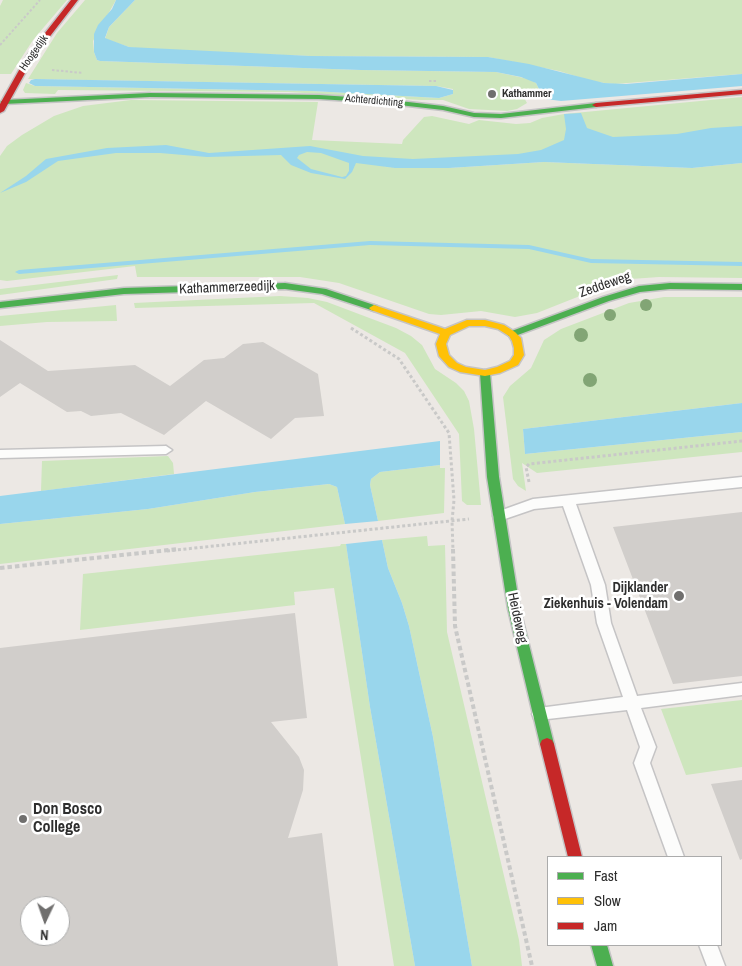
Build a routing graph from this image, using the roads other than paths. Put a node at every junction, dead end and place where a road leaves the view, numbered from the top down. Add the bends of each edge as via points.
1 (75, 0) edge
2 (742, 92) edge
3 (2, 107) edge
4 (742, 287) edge
5 (0, 305) edge
6 (446, 333) junction
7 (512, 334) junction
8 (485, 373) junction
9 (166, 450) dead end
10 (0, 454) edge
11 (742, 482) edge
12 (568, 501) junction
13 (499, 516) junction
14 (742, 689) edge
15 (633, 702) junction
16 (538, 714) junction
17 (575, 856) edge
18 (676, 856) edge
19 (599, 946) edge
20 (708, 946) edge
21 (605, 966) edge
22 (716, 966) edge

1 - 3 street, Hoogedijk via 32,56
2 - 3 street, Achterdichting via 501,116 391,102 319,97 150,95
4 - 7 street, Zeddeweg via 639,288
5 - 6 street, Kathammerzeedijk via 124,291 285,286 341,296
6 - 7 street via 467,324 485,323
6 - 8 street via 441,344 444,356 464,370
7 - 8 street via 519,348 514,363
8 - 13 street, Heideweg
9 - 10 lane
11 - 12 lane
12 - 13 lane via 533,504
12 - 15 lane via 598,585 604,623
13 - 16 street, Heideweg via 514,608
14 - 15 lane
15 - 16 lane
15 - 18 lane via 648,747 642,762
16 - 17 street, Heideweg
19 - 21 street
20 - 22 lane

